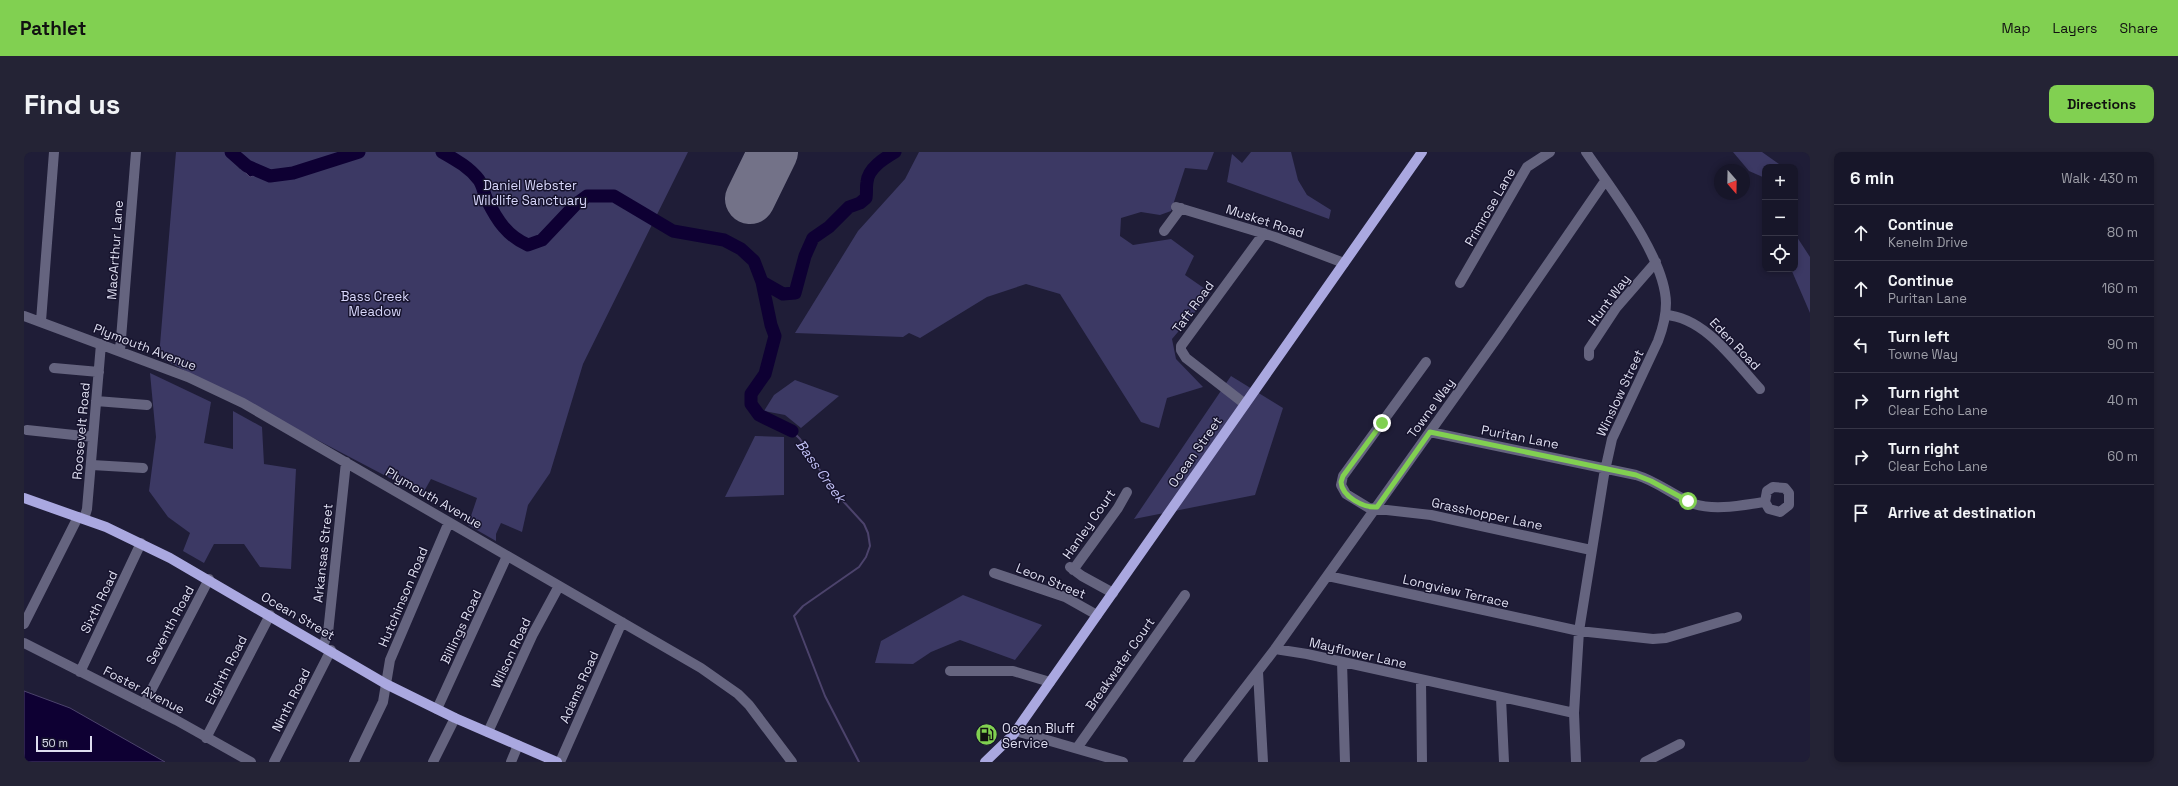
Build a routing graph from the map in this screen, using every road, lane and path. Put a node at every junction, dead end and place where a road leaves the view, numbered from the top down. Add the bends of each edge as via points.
1 (54, 152) edge
2 (136, 152) edge
3 (1422, 152) edge
4 (1550, 152) edge
5 (1586, 152) edge
6 (1605, 181) junction
7 (1164, 231) dead end
8 (1264, 233) junction
9 (1344, 262) junction
10 (1656, 262) junction
11 (1460, 283) dead end
12 (1665, 315) junction
13 (24, 316) edge
14 (41, 321) junction
15 (102, 344) junction
16 (120, 351) junction
17 (1589, 356) dead end
18 (1426, 362) dead end
19 (54, 368) dead end
20 (99, 372) junction
21 (1760, 389) dead end
22 (96, 401) junction
23 (1245, 404) junction
24 (147, 405) dead end
25 (27, 430) dead end
26 (1430, 432) junction
27 (94, 437) junction
28 (346, 462) junction
29 (92, 465) junction
30 (143, 468) dead end
31 (1606, 468) junction
32 (1126, 492) dead end
33 (24, 498) edge
34 (1765, 502) dead end
35 (1377, 507) junction
36 (81, 518) junction
37 (449, 522) junction
38 (141, 543) junction
39 (1591, 550) junction
40 (507, 556) junction
41 (994, 573) dead end
42 (1328, 576) junction
43 (209, 579) junction
44 (560, 586) junction
45 (1113, 593) junction
46 (1185, 595) dead end
47 (270, 615) junction
48 (1097, 615) junction
49 (1737, 618) dead end
50 (622, 622) junction
51 (24, 624) edge
52 (1579, 631) junction
53 (24, 643) edge
54 (327, 648) junction
55 (1275, 649) junction
56 (1342, 662) junction
57 (950, 671) dead end
58 (80, 672) junction
59 (1258, 672) junction
60 (1421, 681) junction
61 (1050, 682) junction
62 (386, 684) junction
63 (1501, 698) junction
64 (144, 704) junction
65 (437, 709) junction
66 (1574, 713) junction
67 (455, 718) junction
68 (1016, 731) junction
69 (488, 732) junction
70 (206, 738) junction
71 (1680, 744) dead end
72 (518, 745) junction
73 (1077, 748) junction
74 (1103, 759) edge
75 (251, 762) edge
76 (274, 762) edge
77 (354, 762) edge
78 (433, 762) edge
79 (511, 762) edge
80 (557, 762) edge
81 (560, 762) edge
82 (792, 762) edge
83 (985, 762) edge
84 (1123, 762) edge
85 (1188, 762) edge
86 (1263, 762) edge
87 (1345, 762) edge
88 (1422, 762) edge
89 (1504, 762) edge
90 (1576, 762) edge
91 (1645, 762) edge

1 - 14 street
2 - 16 street, MacArthur Lane
3 - 9 main road, Ocean Street
4 - 11 street, Primrose Lane via 1527,168
5 - 6 street, Winslow Street
6 - 10 street, Winslow Street
6 - 26 street, Towne Way
7 - 8 street, Musket Road via 1179,208
8 - 9 street, Musket Road
8 - 23 street, Taft Road via 1181,350 1186,358
9 - 23 main road, Ocean Street
10 - 12 street, Winslow Street via 1664,286
10 - 17 street, Hunt Way via 1616,308 1588,349
12 - 21 street, Eden Road via 1688,320 1705,330
12 - 31 street, Winslow Street via 1664,325 1652,356 1612,439
13 - 14 street, Plymouth Avenue
14 - 15 street, Plymouth Avenue
15 - 16 street, Plymouth Avenue
15 - 20 street, Roosevelt Road
16 - 28 street, Plymouth Avenue via 188,377 243,403
18 - 35 street, Grasshopper Lane via 1342,478 1341,485 1346,494 1370,508
19 - 20 street
20 - 22 street, Roosevelt Road
22 - 24 street
22 - 27 street, Roosevelt Road
23 - 45 main road, Ocean Street
25 - 27 street
26 - 31 street, Puritan Lane
26 - 35 street, Towne Way
27 - 29 street, Roosevelt Road
28 - 37 street, Plymouth Avenue
28 - 54 street, Arkansas Street
29 - 30 street
29 - 36 street, Roosevelt Road via 87,509
31 - 34 street, Puritan Lane via 1643,477 1688,501 1703,506
31 - 39 street, Winslow Street
32 - 45 street, Hanley Court via 1118,508 1071,569
33 - 36 main road, Ocean Street
35 - 39 street, Grasshopper Lane via 1431,515
35 - 42 street, Towne Way
36 - 38 main road, Ocean Street
36 - 51 street, Roosevelt Road
37 - 40 street, Plymouth Avenue
37 - 62 street, Hutchinson Road via 390,660
38 - 43 main road, Ocean Street
38 - 58 street, Sixth Road
39 - 52 street, Winslow Street
40 - 44 street, Plymouth Avenue
40 - 65 street, Billings Road
41 - 48 street, Leon Street via 1065,597
42 - 52 street, Longview Terrace
42 - 55 street, Towne Way
43 - 47 main road, Ocean Street
43 - 64 street, Seventh Road
44 - 50 street, Plymouth Avenue
44 - 69 street, Wilson Road via 533,634
45 - 48 main road, Ocean Street
46 - 73 street, Breakwater Court
47 - 54 main road, Ocean Street
47 - 70 street, Eighth Road
48 - 61 main road, Ocean Street
49 - 52 street, Longview Terrace via 1659,639
50 - 81 street, Adams Road
50 - 82 street, Plymouth Avenue via 701,668 738,694 761,719
52 - 66 street, Winslow Street
53 - 58 street, Foster Avenue
54 - 62 main road, Ocean Street
54 - 76 street, Ninth Road
55 - 56 street, Mayflower Lane
55 - 59 street
56 - 60 street, Mayflower Lane
56 - 87 street
57 - 61 street via 1012,671
58 - 64 street, Foster Avenue
59 - 85 street
59 - 86 street
60 - 63 street, Mayflower Lane
60 - 88 street
61 - 68 main road, Ocean Street
62 - 65 main road, Ocean Street
62 - 77 street, Hutchinson Road via 383,702
63 - 66 street, Mayflower Lane
63 - 89 street
64 - 70 street, Foster Avenue
65 - 67 main road, Ocean Street
66 - 90 street, Winslow Street
67 - 69 main road, Ocean Street
67 - 78 street
68 - 73 street
68 - 83 main road, Ocean Street
69 - 72 main road, Ocean Street
70 - 75 street, Foster Avenue
71 - 91 street
72 - 79 street
72 - 80 main road, Ocean Street
73 - 74 street
74 - 84 street

